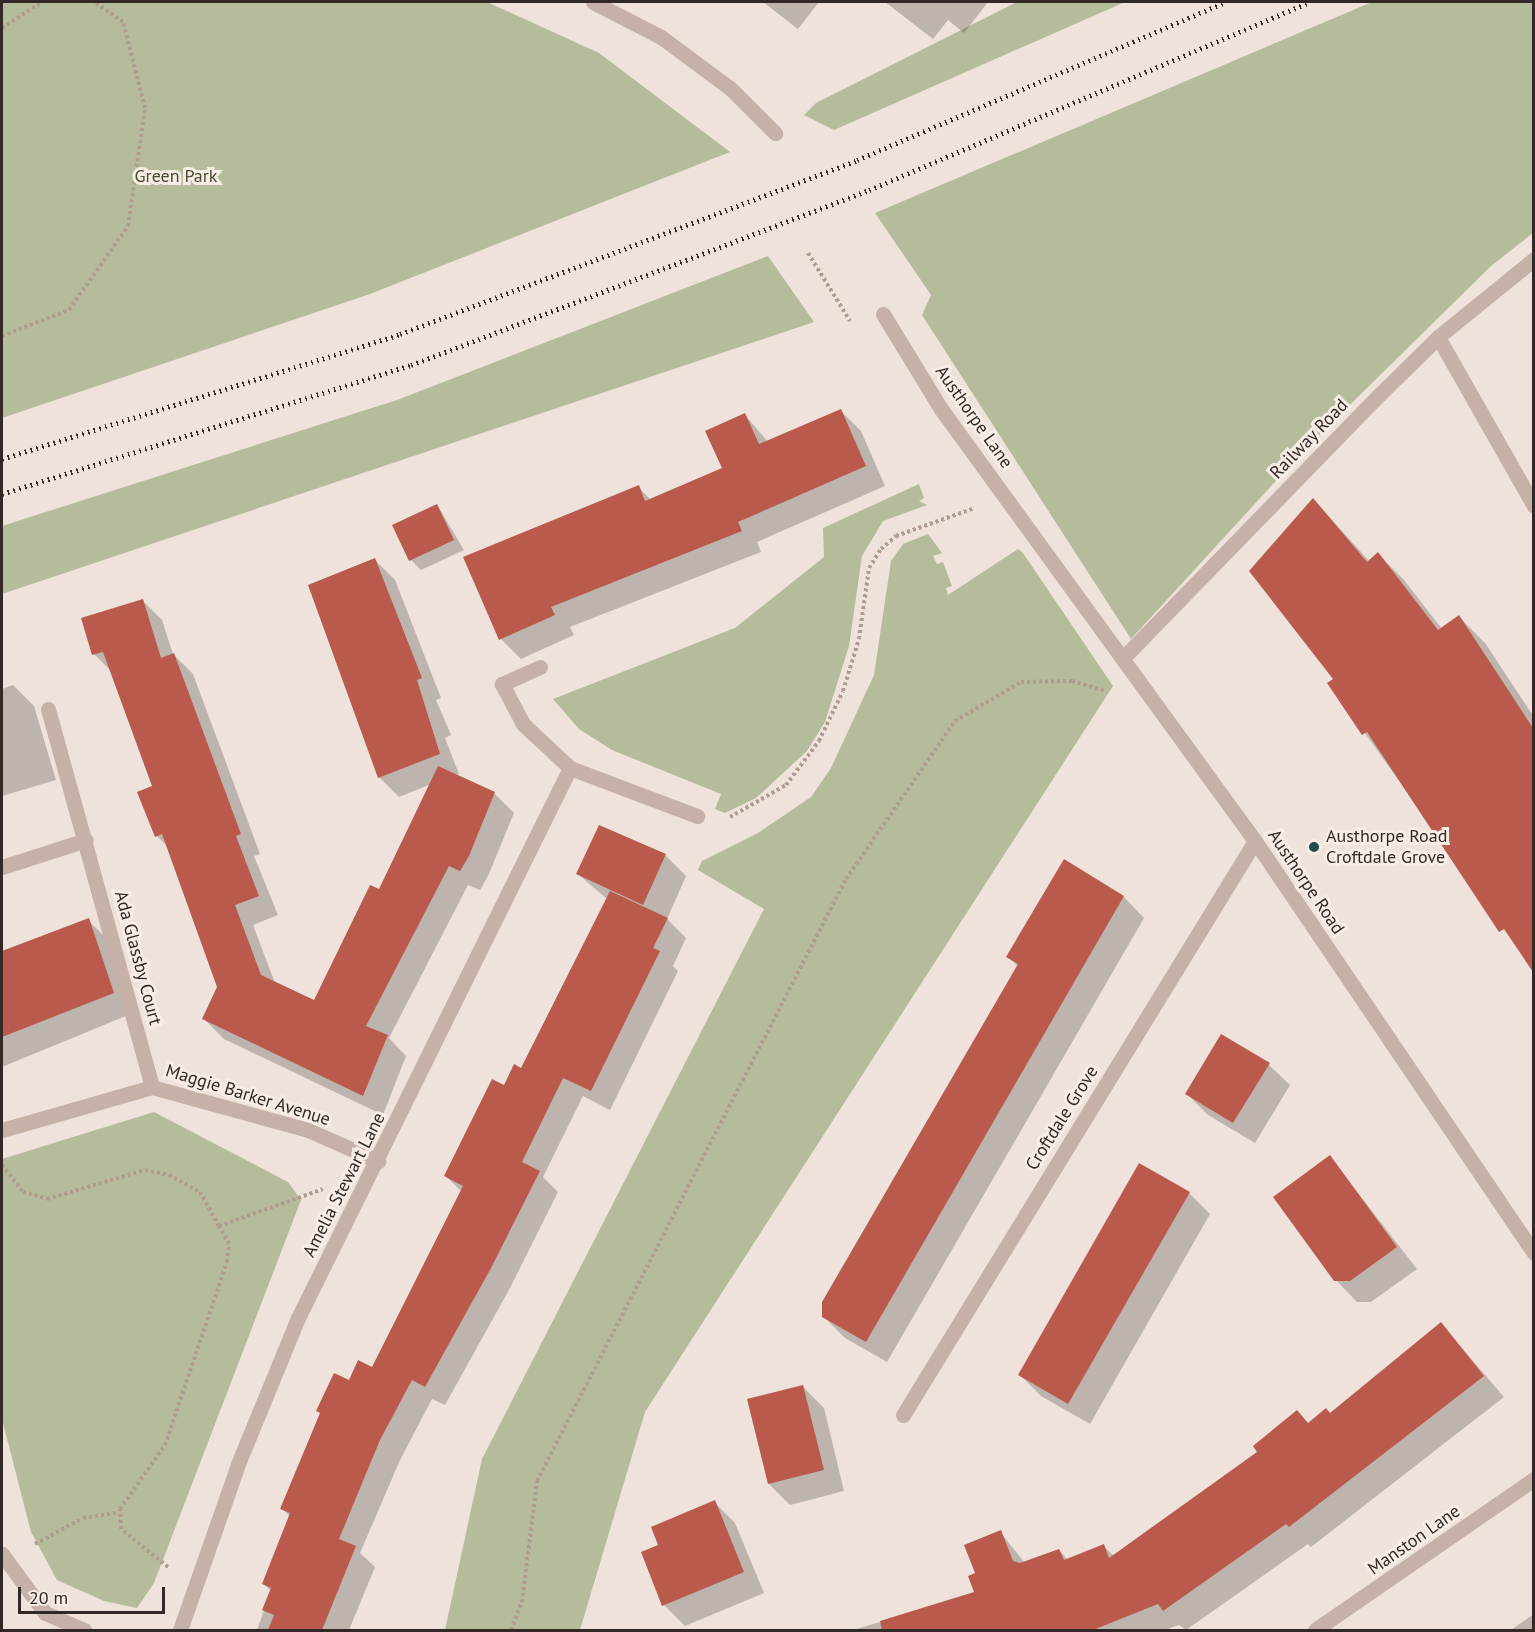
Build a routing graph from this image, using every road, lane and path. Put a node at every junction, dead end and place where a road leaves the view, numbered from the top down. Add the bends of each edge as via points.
1 (42, 2) edge
2 (94, 2) edge
3 (593, 2) edge
4 (2, 28) edge
5 (776, 133) dead end
6 (808, 253) dead end
7 (1533, 259) edge
8 (884, 314) dead end
9 (851, 324) dead end
10 (2, 336) edge
11 (1438, 337) junction
12 (1006, 497) junction
13 (1533, 506) edge
14 (1039, 539) joint
15 (1124, 657) junction
16 (540, 667) dead end
17 (1159, 708) junction
18 (48, 709) dead end
19 (570, 768) junction
20 (697, 816) joint
21 (86, 840) junction
22 (1255, 841) junction
23 (2, 867) edge
24 (152, 1087) junction
25 (2, 1130) edge
26 (378, 1161) junction
27 (2, 1165) edge
28 (219, 1226) junction
29 (1533, 1253) edge
30 (903, 1416) dead end
31 (1533, 1479) edge
32 (119, 1512) junction
33 (28, 1545) dead end
34 (2, 1554) edge
35 (193, 1584) junction
36 (84, 1630) edge
37 (180, 1630) edge
38 (511, 1630) edge
39 (1315, 1630) edge

1 - 4 path
2 - 10 path via 123,22 145,108 128,226 69,310
3 - 5 street via 661,37 730,88
6 - 9 path
7 - 11 street, Railway Road
8 - 12 street, Austhorpe Lane via 941,409
11 - 13 street
11 - 15 street, Railway Road
12 - 14 street, Austhorpe Lane
12 - 20 path via 934,520 880,549 869,568 859,639 843,691 819,741 786,784 746,810 715,823
14 - 15 street, Austhorpe Road
15 - 17 street, Austhorpe Road
16 - 19 street via 502,684 524,724
17 - 22 street, Austhorpe Road
17 - 38 path via 1072,681 1021,682 955,721 846,879 537,1481 522,1602
18 - 21 street, Ada Glassby Court
19 - 20 street
19 - 26 street, Amelia Stewart Lane
21 - 23 street
21 - 24 street, Ada Glassby Court
22 - 29 street, Austhorpe Road
22 - 30 street, Croftdale Grove
24 - 25 street, Maggie Barker Avenue
24 - 26 street, Maggie Barker Avenue via 308,1130
26 - 28 path via 301,1200
26 - 35 street, Amelia Stewart Lane via 298,1318
27 - 28 path via 23,1192 47,1198 145,1170 169,1175 200,1192
28 - 32 path via 229,1244 227,1262 165,1445
31 - 39 street, Manston Lane
32 - 33 path via 83,1518
32 - 35 path via 126,1536
34 - 36 street via 45,1613
35 - 37 street, Amelia Stewart Lane

